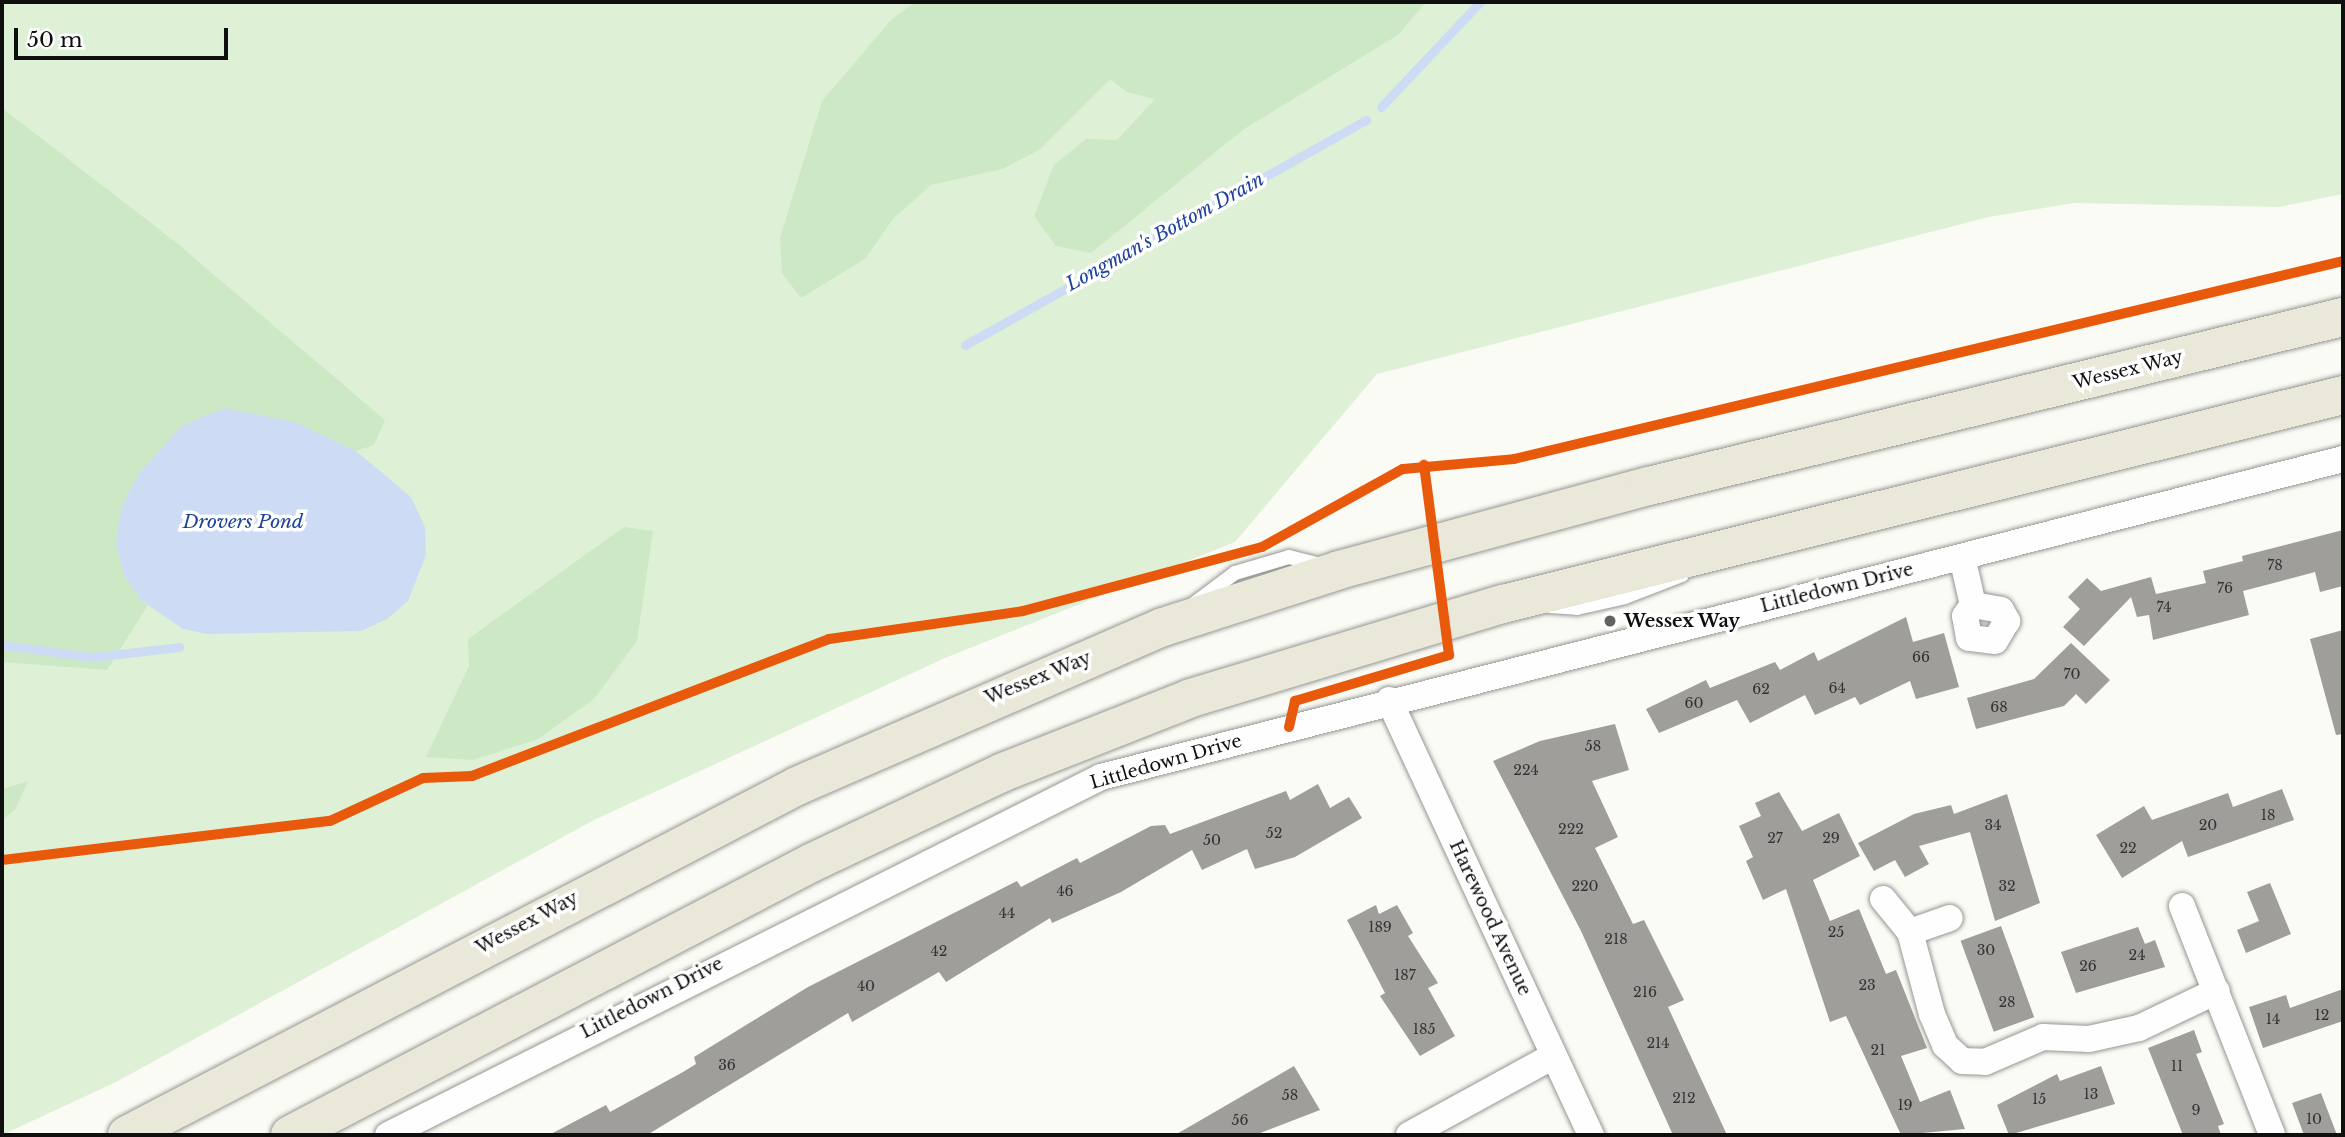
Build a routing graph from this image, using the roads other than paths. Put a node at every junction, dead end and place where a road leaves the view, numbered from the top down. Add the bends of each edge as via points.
1 (2343, 317) edge
2 (2343, 395) edge
3 (2343, 459) edge
4 (1962, 557) junction
5 (1973, 604) dead end
6 (1389, 700) junction
7 (1883, 899) dead end
8 (2182, 906) dead end
9 (1950, 918) dead end
10 (1910, 932) junction
11 (2217, 991) junction
12 (1553, 1056) junction
13 (127, 1135) edge
14 (290, 1135) edge
15 (388, 1135) edge
16 (1409, 1135) edge
17 (1591, 1135) edge
18 (2272, 1135) edge

1 - 13 highway, Wessex Way via 1648,486 1339,570 1163,627 797,786
2 - 14 highway via 1503,604 1260,673 1001,772 811,863
3 - 4 street, Littledown Drive
4 - 5 street
4 - 6 street, Littledown Drive
6 - 12 street, Harewood Avenue
6 - 15 street, Littledown Drive via 1101,777
7 - 10 street
8 - 11 street
9 - 10 street
10 - 11 street via 1945,1045 1973,1064 2043,1037 2089,1039 2139,1028
11 - 18 street
12 - 16 street
12 - 17 street, Harewood Avenue

